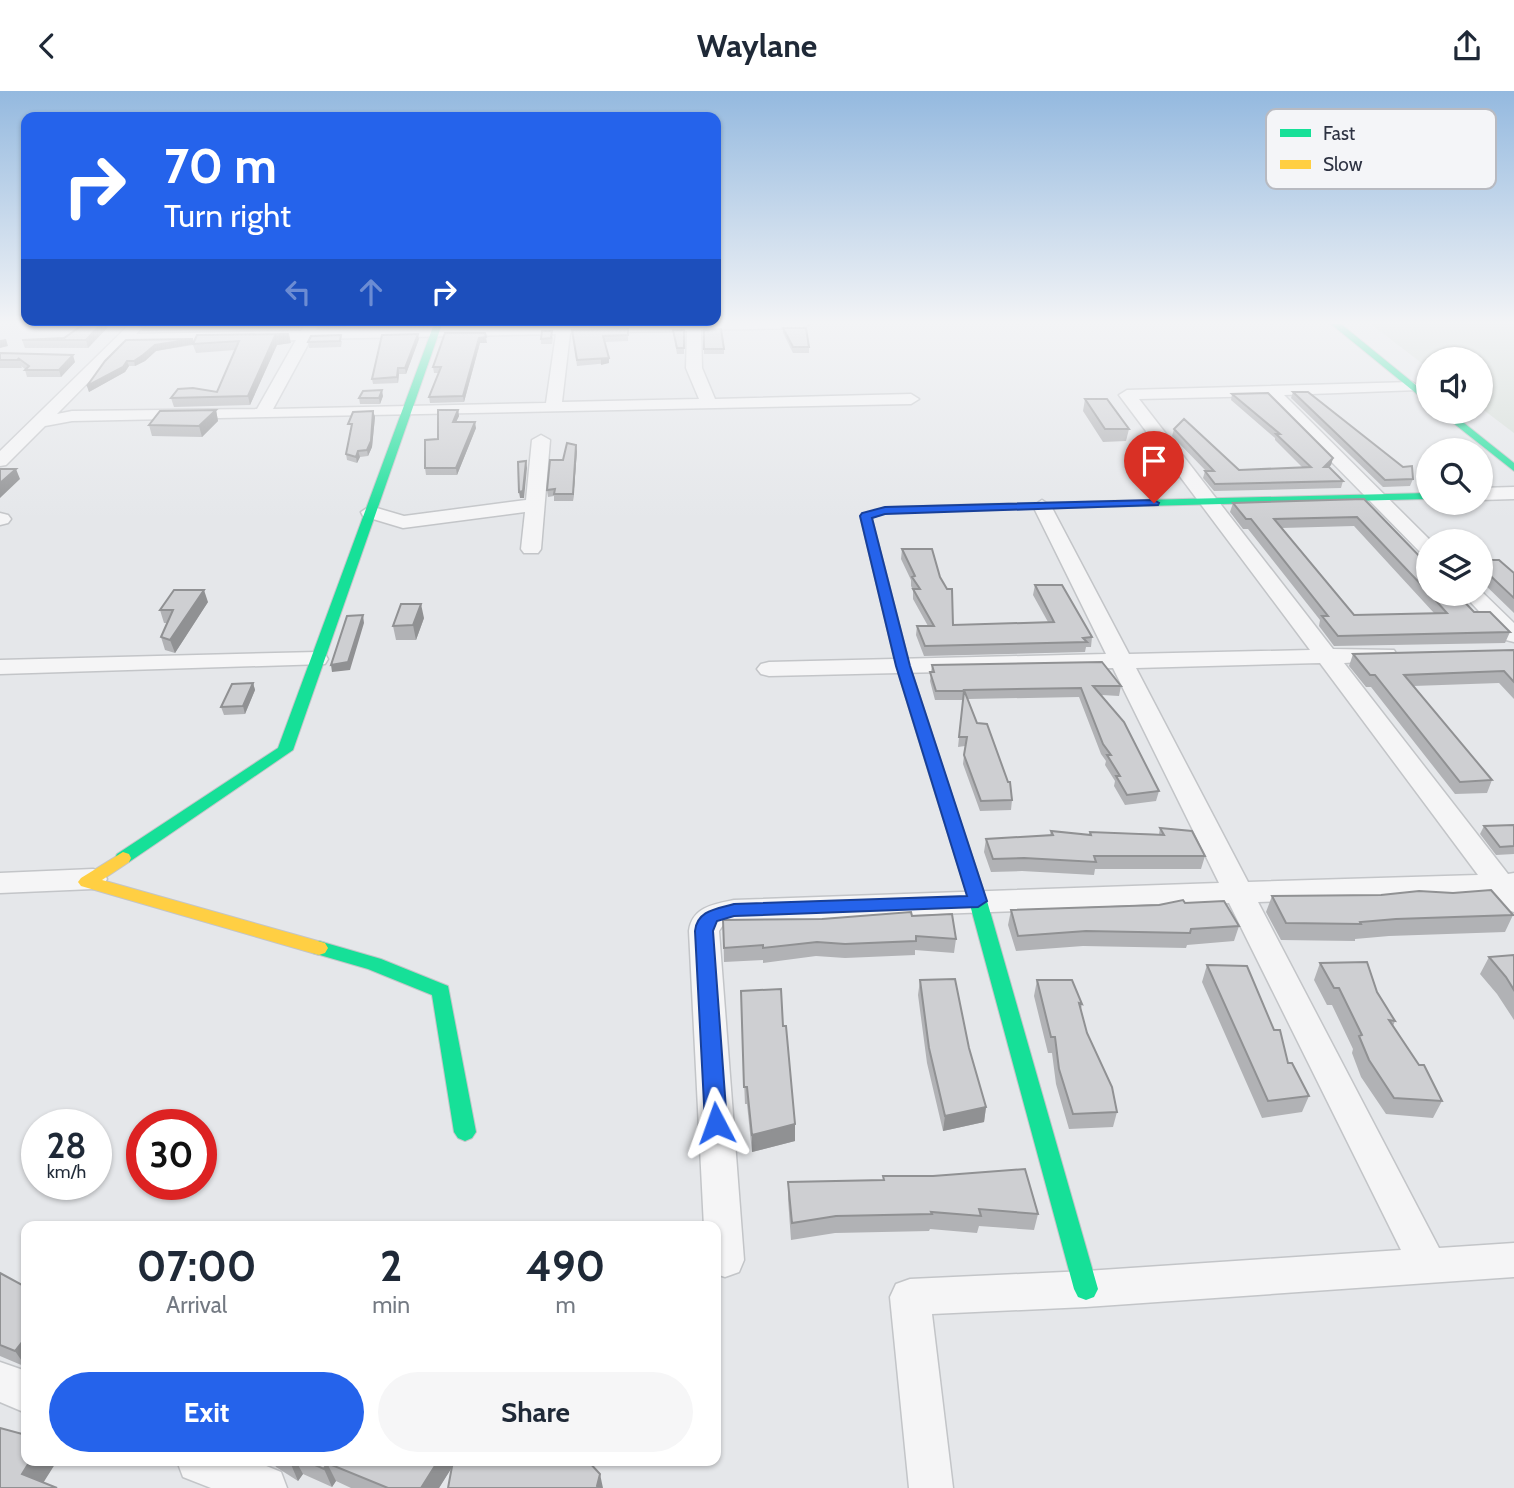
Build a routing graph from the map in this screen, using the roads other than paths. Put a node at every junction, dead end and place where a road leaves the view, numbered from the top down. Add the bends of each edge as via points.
1 (71, 389) edge
2 (276, 389) edge
3 (415, 389) edge
4 (556, 389) edge
5 (703, 389) edge
6 (1335, 389) edge
7 (1271, 391) junction
8 (911, 398) dead end
9 (708, 402) junction
10 (554, 405) junction
11 (407, 411) junction
12 (262, 414) junction
13 (39, 422) junction
14 (1459, 424) edge
15 (1485, 424) edge
16 (1494, 431) dead end
17 (541, 440) dead end
18 (0, 461) edge
19 (1514, 468) edge
20 (1514, 493) edge
21 (1493, 494) edge
22 (1416, 495) edge
23 (1375, 497) junction
24 (1210, 501) junction
25 (534, 505) junction
26 (1042, 506) junction
27 (370, 512) junction
28 (1416, 537) edge
29 (531, 549) dead end
30 (1481, 606) edge
31 (1509, 646) edge
32 (1407, 654) edge
33 (1326, 656) junction
34 (317, 659) junction
35 (1123, 661) junction
36 (903, 666) junction
37 (0, 667) edge
38 (769, 669) dead end
39 (90, 880) junction
40 (0, 884) edge
41 (1509, 890) edge
42 (1237, 893) junction
43 (978, 901) junction
44 (465, 1132) dead end
45 (724, 1260) dead end
46 (1514, 1260) edge
47 (1428, 1265) junction
48 (1086, 1289) junction
49 (0, 1382) edge
50 (21, 1390) edge
51 (211, 1466) edge
52 (265, 1488) edge
53 (931, 1488) edge

1 - 13 street
2 - 12 street
3 - 11 street
4 - 10 street
5 - 9 street
6 - 7 street
7 - 23 street
7 - 24 street via 1127,395
8 - 9 street
9 - 10 street
10 - 11 street
11 - 12 street
11 - 27 street
12 - 13 street via 72,416
13 - 18 street
14 - 19 street
15 - 16 street
17 - 25 street
20 - 21 street
22 - 23 street
23 - 24 street
23 - 28 street
24 - 26 street
24 - 33 street
25 - 27 street via 403,522
25 - 29 street
26 - 35 street
26 - 36 street via 885,510 866,516
27 - 34 street
30 - 31 street
32 - 33 street
33 - 35 street
33 - 41 street
34 - 37 street
34 - 39 street via 285,750
35 - 36 street
35 - 42 street
36 - 38 street
36 - 43 street
39 - 40 street
39 - 44 street via 374,964 442,991
41 - 42 street
42 - 43 street
42 - 47 street
43 - 45 street via 734,910 716,914 705,923
43 - 48 street
46 - 47 street
47 - 48 street
48 - 53 street via 910,1297
49 - 50 street
51 - 52 street

